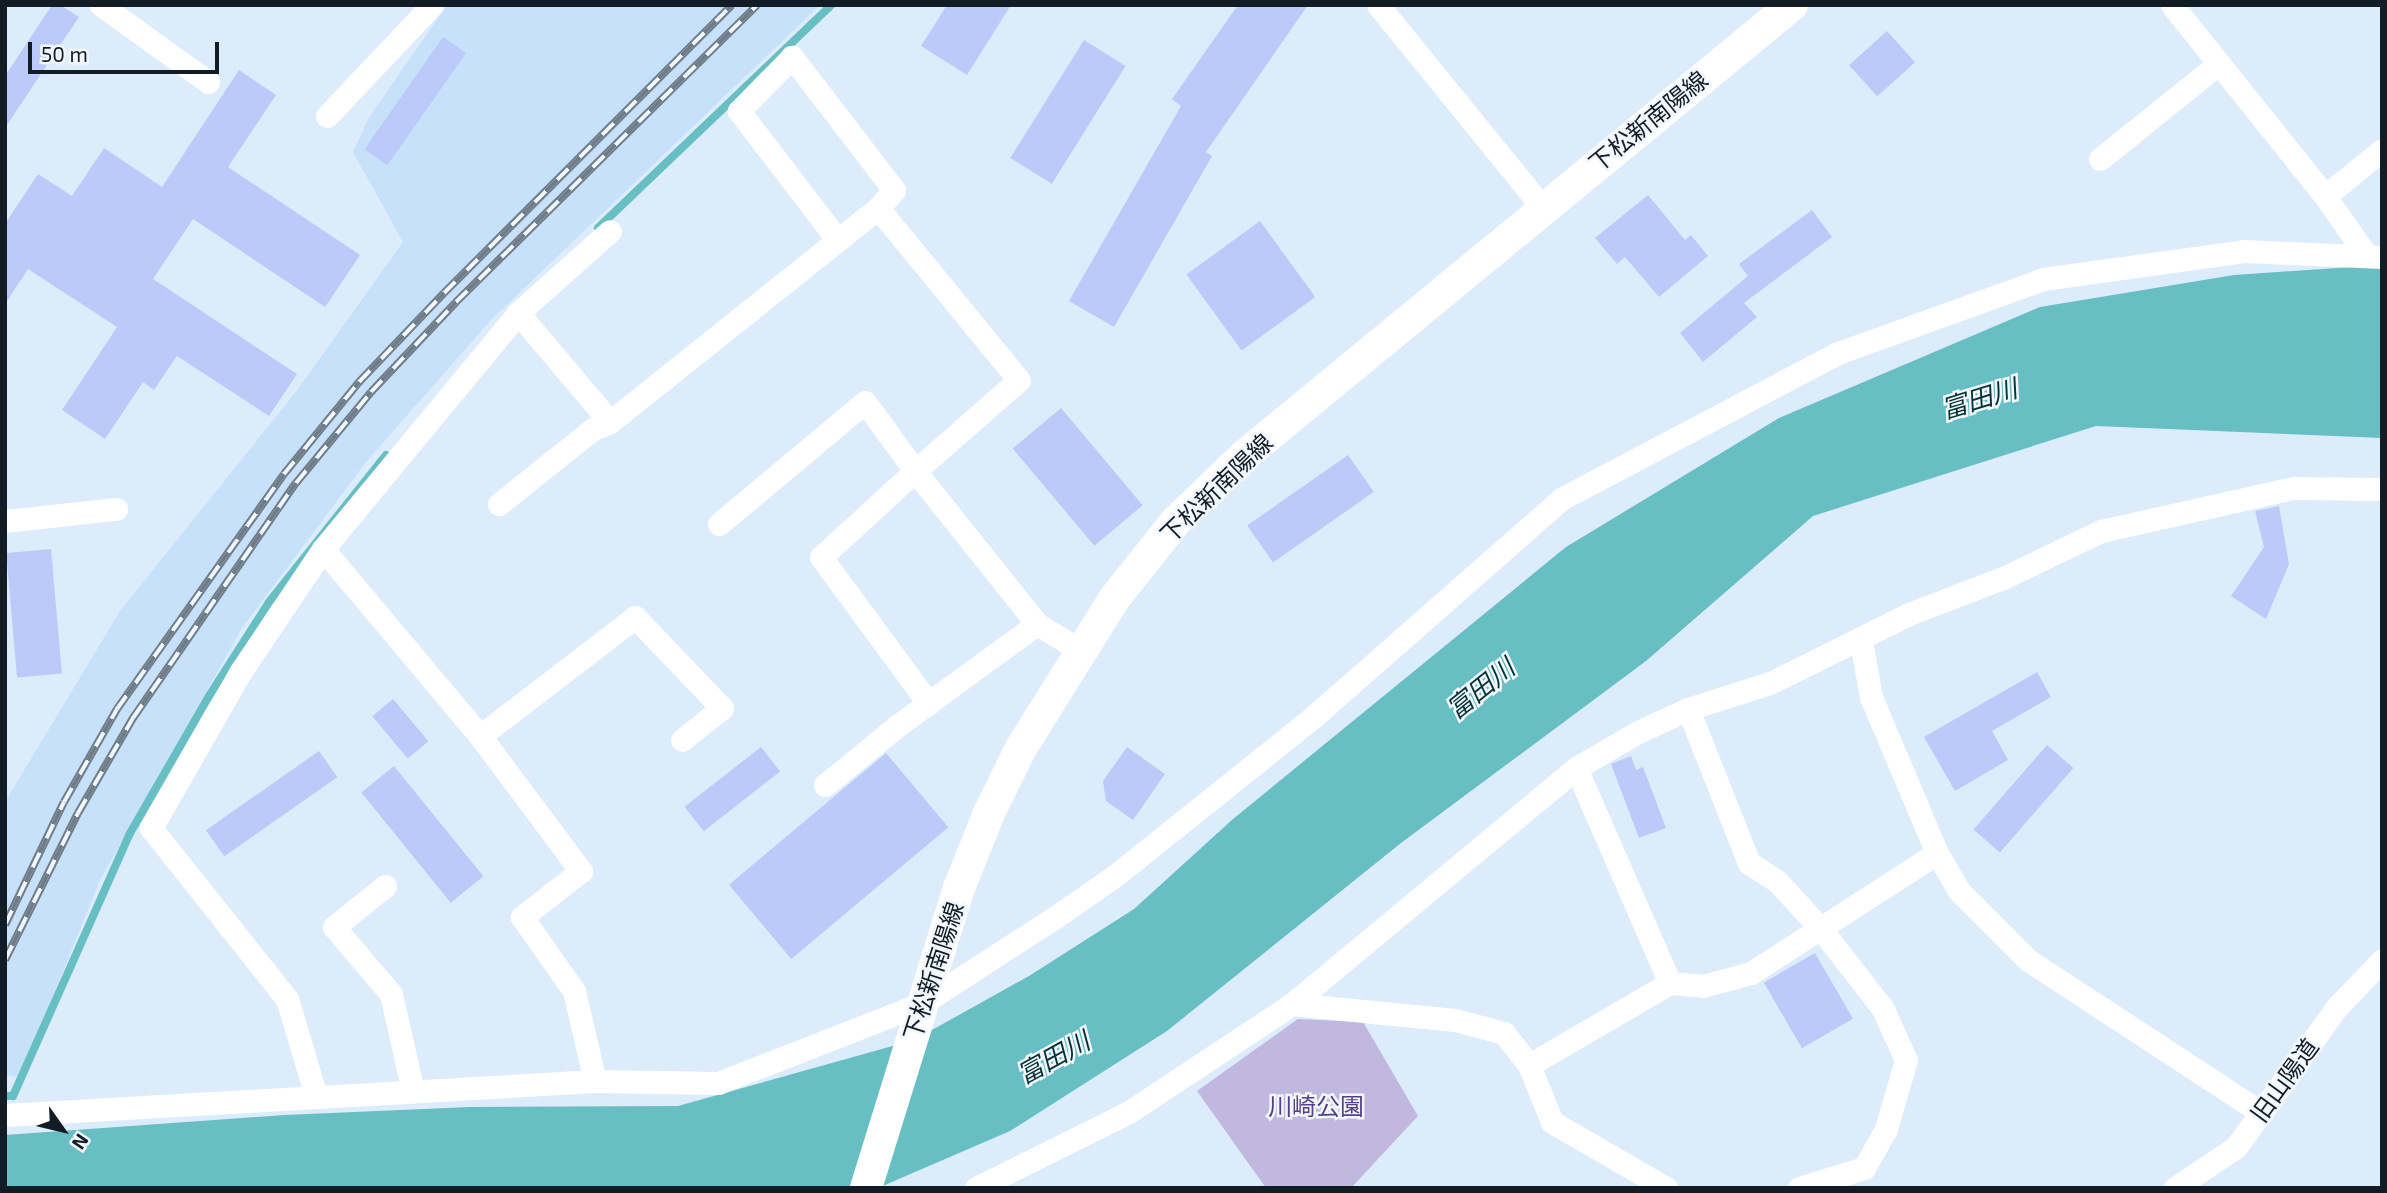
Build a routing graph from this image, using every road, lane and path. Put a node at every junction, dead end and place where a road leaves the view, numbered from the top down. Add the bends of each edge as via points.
1 (101, 5) edge
2 (432, 5) edge
3 (1378, 5) edge
4 (1792, 5) edge
5 (2172, 5) edge
6 (2218, 64) junction
7 (208, 82) dead end
8 (327, 116) dead end
9 (2382, 150) edge
10 (2100, 159) dead end
11 (2325, 196) junction
12 (1542, 207) junction
13 (878, 208) junction
14 (610, 231) dead end
15 (836, 238) junction
16 (2374, 256) edge
17 (518, 313) junction
18 (610, 422) junction
19 (915, 471) junction
20 (2382, 489) edge
21 (499, 504) dead end
22 (116, 509) dead end
23 (5, 521) edge
24 (719, 524) dead end
25 (323, 549) junction
26 (1037, 624) junction
27 (1861, 641) junction
28 (1080, 650) junction
29 (929, 704) junction
30 (1688, 709) junction
31 (480, 736) junction
32 (682, 740) dead end
33 (1576, 768) junction
34 (825, 785) dead end
35 (1937, 853) junction
36 (385, 886) dead end
37 (1821, 929) junction
38 (2382, 960) edge
39 (1670, 983) junction
40 (1292, 1004) junction
41 (918, 1017) junction
42 (1529, 1065) junction
43 (596, 1081) junction
44 (413, 1092) junction
45 (316, 1096) junction
46 (2262, 1113) junction
47 (5, 1115) edge
48 (866, 1188) edge
49 (976, 1188) edge
50 (1667, 1188) edge
51 (1799, 1188) edge
52 (2175, 1188) edge

1 - 7 street
2 - 8 street
3 - 12 street
4 - 12 main road, 下松新南陽線
5 - 6 street
6 - 10 street
6 - 11 street
9 - 11 street
11 - 16 street
12 - 28 main road, 下松新南陽線 via 1245,455 1176,521
13 - 15 street
13 - 15 street via 894,190 792,57 739,111
13 - 19 street via 1019,380
14 - 17 street
15 - 18 street
16 - 41 street via 2244,251 2043,279 1838,353 1561,499 1311,719 1116,875
17 - 18 street
17 - 25 street
18 - 21 street via 593,429
19 - 24 street via 864,402
19 - 26 street
19 - 29 street via 821,557
20 - 27 street via 2294,488 2101,531 2003,578 1909,614
22 - 23 street
25 - 31 street
25 - 45 street via 241,671 151,828 287,999
26 - 28 street
26 - 29 street
27 - 30 street via 1770,683
27 - 35 street via 1871,698
28 - 41 main road, 下松新南陽線 via 1020,748 989,813 959,888
29 - 34 street
30 - 33 street
30 - 37 street via 1749,863 1777,881
31 - 32 street via 635,617 722,708
31 - 43 street via 581,871 522,917 575,991
33 - 39 street
33 - 40 street
35 - 37 street
35 - 46 street via 1959,891 2028,960
36 - 44 street via 334,928 391,994
37 - 39 street via 1751,973 1703,986
37 - 51 street via 1883,1009 1906,1060 1885,1129 1864,1168
38 - 46 street, 旧山陽道 via 2337,1007
39 - 42 street
40 - 42 street via 1455,1020 1504,1033
40 - 49 street via 1129,1112
41 - 43 street via 718,1083
41 - 48 main road, 下松新南陽線
42 - 50 street via 1552,1122
43 - 44 street
44 - 45 street
45 - 47 street
46 - 52 street, 旧山陽道 via 2236,1147

